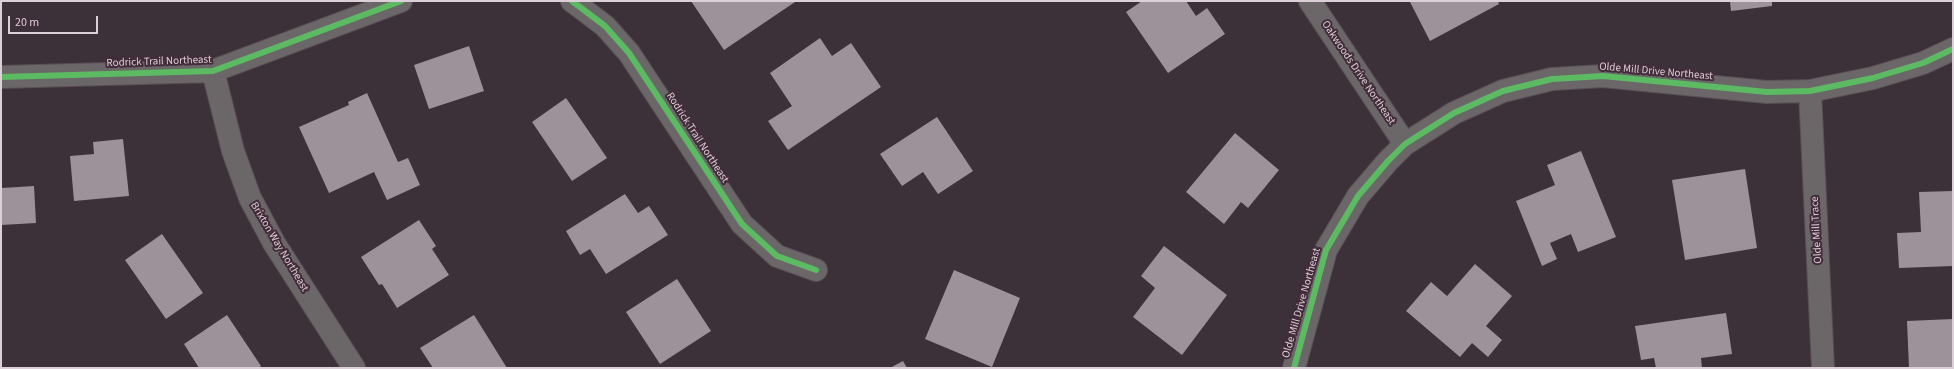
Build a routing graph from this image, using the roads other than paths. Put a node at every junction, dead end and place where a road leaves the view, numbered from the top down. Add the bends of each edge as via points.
1 (401, 1) edge
2 (572, 1) edge
3 (1310, 1) edge
4 (1953, 49) edge
5 (213, 71) junction
6 (1, 77) edge
7 (1810, 91) junction
8 (1405, 144) junction
9 (816, 270) dead end
10 (354, 368) edge
11 (1294, 368) edge
12 (1823, 368) edge

1 - 5 street, Rodrick Trail Northeast
2 - 9 street, Rodrick Trail Northeast via 605,26 629,53 742,224 778,256
3 - 8 street, Oakwoods Drive Northeast
4 - 7 street, Olde Mill Drive Northeast via 1923,63 1873,78
5 - 6 street, Rodrick Trail Northeast
5 - 10 street, Brixton Way Northeast via 233,151 250,198 274,243
7 - 8 street, Olde Mill Drive Northeast via 1767,92 1603,76 1552,79 1503,91 1454,113
7 - 12 street, Olde Mill Trace
8 - 11 street, Olde Mill Drive Northeast via 1358,196 1326,250

